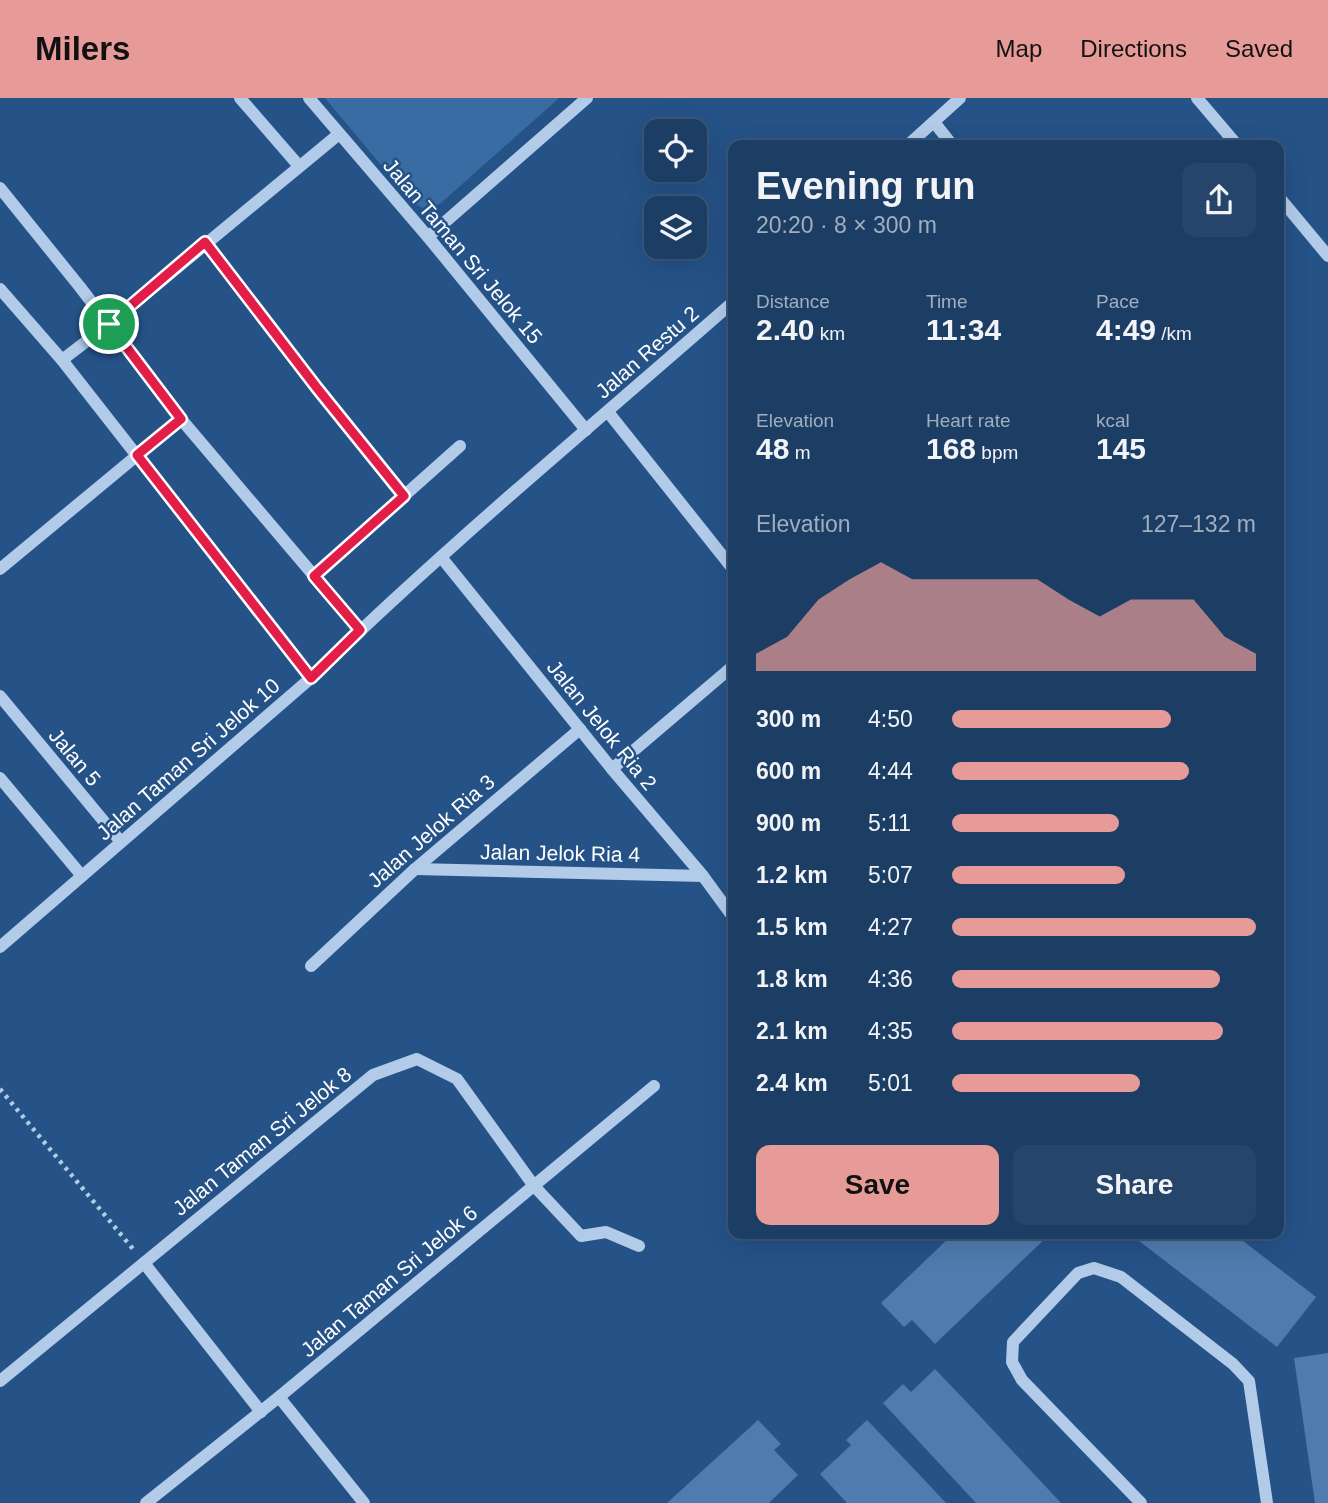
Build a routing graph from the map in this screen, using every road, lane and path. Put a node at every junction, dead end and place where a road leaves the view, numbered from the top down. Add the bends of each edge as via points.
1 (240, 98) edge
2 (309, 98) edge
3 (587, 98) edge
4 (960, 98) edge
5 (1198, 98) edge
6 (933, 122) junction
7 (339, 134) junction
8 (913, 140) edge
9 (948, 140) edge
10 (1233, 140) edge
11 (299, 166) junction
12 (0, 188) edge
13 (1284, 203) edge
14 (428, 237) junction
15 (205, 242) junction
16 (1328, 256) edge
17 (0, 289) edge
18 (728, 306) edge
19 (109, 324) junction
20 (62, 360) junction
21 (608, 412) junction
22 (181, 419) junction
23 (586, 430) junction
24 (460, 446) dead end
25 (137, 455) junction
26 (404, 496) junction
27 (441, 557) junction
28 (728, 563) edge
29 (0, 569) edge
30 (314, 576) junction
31 (360, 630) junction
32 (728, 670) edge
33 (311, 678) junction
34 (0, 696) edge
35 (580, 729) junction
36 (612, 769) junction
37 (0, 778) edge
38 (121, 842) junction
39 (415, 869) junction
40 (82, 876) junction
41 (703, 876) junction
42 (728, 910) edge
43 (0, 947) edge
44 (311, 966) dead end
45 (654, 1086) dead end
46 (0, 1088) edge
47 (534, 1186) junction
48 (639, 1246) dead end
49 (144, 1263) junction
50 (0, 1381) edge
51 (279, 1397) junction
52 (261, 1412) junction
53 (146, 1503) edge
54 (364, 1503) edge
55 (1141, 1503) edge
56 (1267, 1503) edge

1 - 11 street
2 - 7 street, Jalan Taman Sri Jelok 15
3 - 14 street
4 - 6 street
5 - 10 street
6 - 8 street
6 - 9 street
7 - 11 street
7 - 14 street, Jalan Taman Sri Jelok 15
11 - 15 street
12 - 19 street
13 - 16 street
14 - 23 street, Jalan Taman Sri Jelok 15
15 - 19 street
15 - 26 street
17 - 20 street
18 - 21 street, Jalan Restu 2
19 - 20 street
19 - 22 street
20 - 25 street
21 - 23 street, Jalan Restu 2
21 - 28 street
22 - 25 street
22 - 30 street
23 - 27 street, Jalan Taman Sri Jelok 10
24 - 26 street
25 - 29 street
25 - 33 street
26 - 30 street
27 - 31 street, Jalan Taman Sri Jelok 10
27 - 35 street, Jalan Jelok Ria 2
30 - 31 street
31 - 33 street, Jalan Taman Sri Jelok 10
32 - 36 street
33 - 38 street, Jalan Taman Sri Jelok 10
34 - 38 street, Jalan 5
35 - 36 street, Jalan Jelok Ria 2
35 - 39 street, Jalan Jelok Ria 3
36 - 41 street, Jalan Jelok Ria 2
37 - 40 street
38 - 40 street, Jalan Taman Sri Jelok 10
39 - 41 street, Jalan Jelok Ria 4
39 - 44 street, Jalan Jelok Ria 3
40 - 43 street, Jalan Taman Sri Jelok 10
41 - 42 street, Jalan Jelok Ria 2
45 - 47 street, Jalan Taman Sri Jelok 6
46 - 49 path
47 - 48 street, Jalan Taman Sri Jelok 8 via 581,1236 606,1232
47 - 49 street, Jalan Taman Sri Jelok 8 via 457,1079 417,1059 373,1076
47 - 51 street, Jalan Taman Sri Jelok 6
49 - 50 street, Jalan Taman Sri Jelok 8
49 - 52 street
51 - 52 street, Jalan Taman Sri Jelok 6
51 - 54 street
52 - 53 street, Jalan Taman Sri Jelok 6
55 - 56 street via 1022,1380 1012,1362 1013,1342 1078,1273 1094,1268 1121,1277 1249,1381

